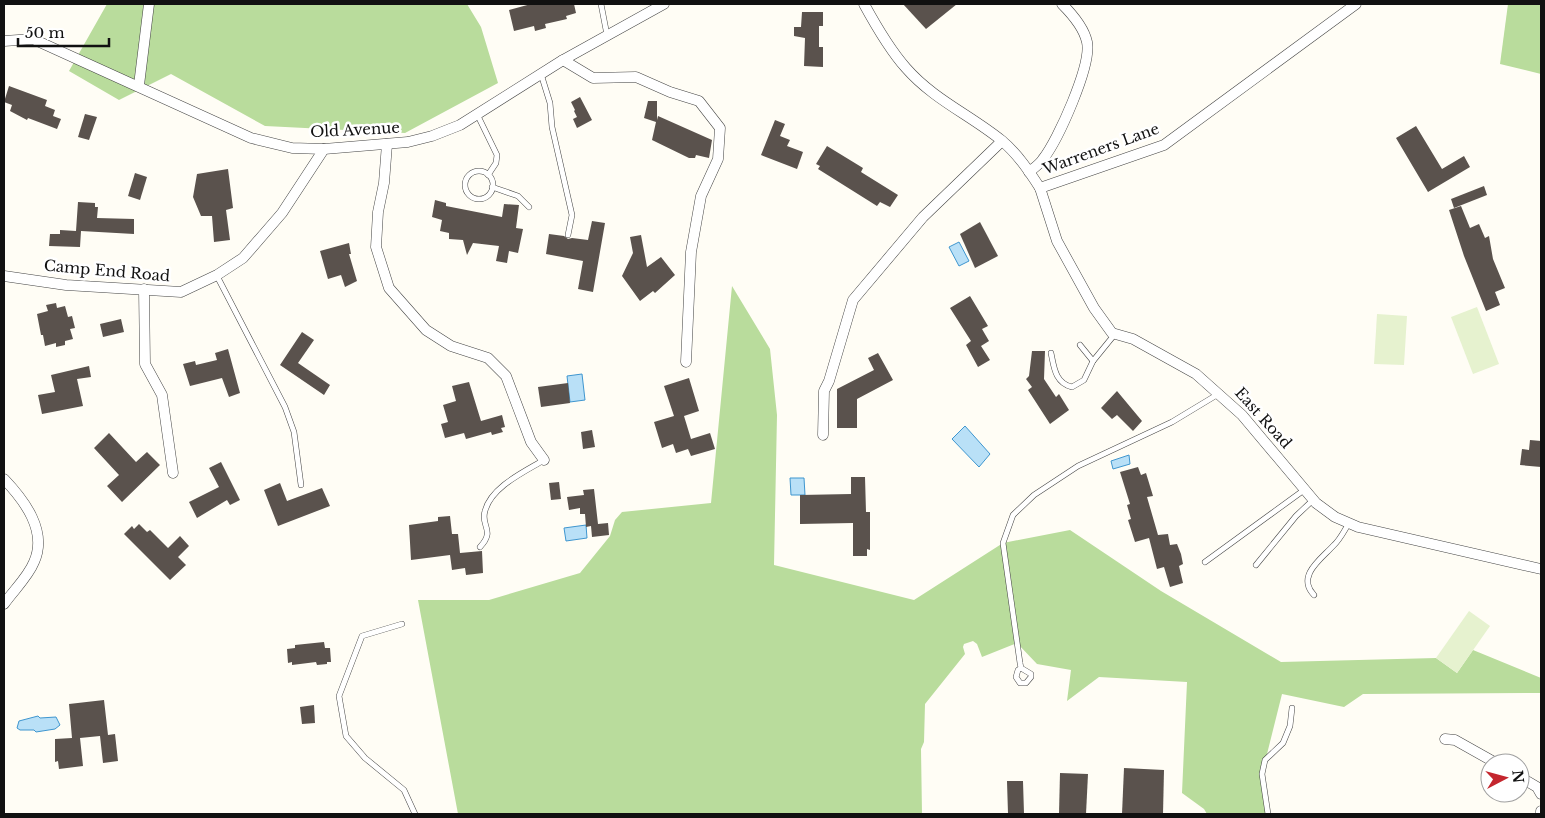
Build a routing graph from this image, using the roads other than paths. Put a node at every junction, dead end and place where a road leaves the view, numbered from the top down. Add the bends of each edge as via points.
1 (149, 4) edge
2 (602, 4) edge
3 (664, 4) edge
4 (864, 4) edge
5 (1062, 4) edge
6 (1356, 4) edge
7 (607, 36) junction
8 (4, 41) edge
9 (563, 60) junction
10 (541, 74) junction
11 (140, 85) junction
12 (478, 114) junction
13 (1002, 141) junction
14 (387, 144) junction
15 (324, 149) junction
16 (1029, 172) junction
17 (488, 175) junction
18 (492, 187) junction
19 (1040, 188) junction
20 (529, 207) dead end
21 (568, 235) dead end
22 (216, 275) junction
23 (4, 276) edge
24 (144, 290) junction
25 (1115, 334) junction
26 (1080, 345) dead end
27 (1051, 353) dead end
28 (1093, 361) junction
29 (686, 362) dead end
30 (1220, 393) junction
31 (823, 435) dead end
32 (544, 460) joint
33 (173, 473) dead end
34 (4, 479) edge
35 (301, 485) dead end
36 (1304, 490) junction
37 (1313, 500) junction
38 (1349, 523) junction
39 (480, 547) dead end
40 (1205, 562) dead end
41 (1256, 565) dead end
42 (1541, 569) edge
43 (1314, 595) dead end
44 (4, 604) edge
45 (402, 624) dead end
46 (1022, 668) dead end
47 (1292, 708) dead end
48 (1445, 739) dead end
49 (1480, 754) edge
50 (1530, 783) edge
51 (1541, 794) edge
52 (415, 814) edge
53 (1268, 814) edge

1 - 11 street
2 - 7 lane
3 - 7 street, Old Avenue
4 - 13 street, Warreners Lane via 906,69 943,101
5 - 16 street via 1082,28 1088,43 1086,56 1078,88 1053,142 1043,160
6 - 19 street, Warreners Lane via 1164,145
7 - 9 street, Old Avenue
8 - 11 street, Old Avenue via 33,39
9 - 10 street, Old Avenue
9 - 29 street via 594,78 636,77 698,101 720,128 718,159 701,196 691,252
10 - 12 street, Old Avenue
10 - 21 lane via 550,103 552,127 572,215
11 - 15 street, Old Avenue via 251,138 292,148
12 - 14 street, Old Avenue via 432,136
12 - 17 lane via 497,155
13 - 16 street, Warreners Lane
13 - 31 street via 923,216 853,300 830,381 824,391
14 - 15 street, Old Avenue
14 - 32 street via 376,247 389,288 426,330 451,346 488,358 506,376 531,442
15 - 22 street, Camp End Road via 282,213 243,258
16 - 19 street, Warreners Lane
17 - 18 lane
17 - 18 lane via 470,174 465,182 466,191 473,198 482,199
18 - 20 lane via 518,196
19 - 25 street via 1057,241 1094,308
22 - 24 street, Camp End Road via 182,292
22 - 35 lane via 285,408 294,432
23 - 24 street, Camp End Road via 66,285
24 - 33 street via 145,364 162,395
25 - 28 lane
25 - 30 street, East Road via 1134,339 1165,355
26 - 28 lane
27 - 28 lane via 1058,378 1064,385 1072,387 1084,380
30 - 36 street, East Road via 1242,414
30 - 46 lane via 1172,422 1078,466 1034,495 1013,515 1003,543
32 - 39 lane via 522,472 490,498 484,513 489,532
34 - 44 street via 25,504 35,524 38,552 34,564
36 - 37 street, East Road
36 - 40 lane
37 - 38 street, East Road
37 - 41 lane
38 - 42 street, East Road
38 - 43 lane via 1334,546 1311,568 1307,581
45 - 52 lane via 362,636 339,696 346,736 364,758 404,790
47 - 53 lane via 1290,726 1283,743 1265,760 1262,774
48 - 49 street via 1455,740
50 - 51 street

